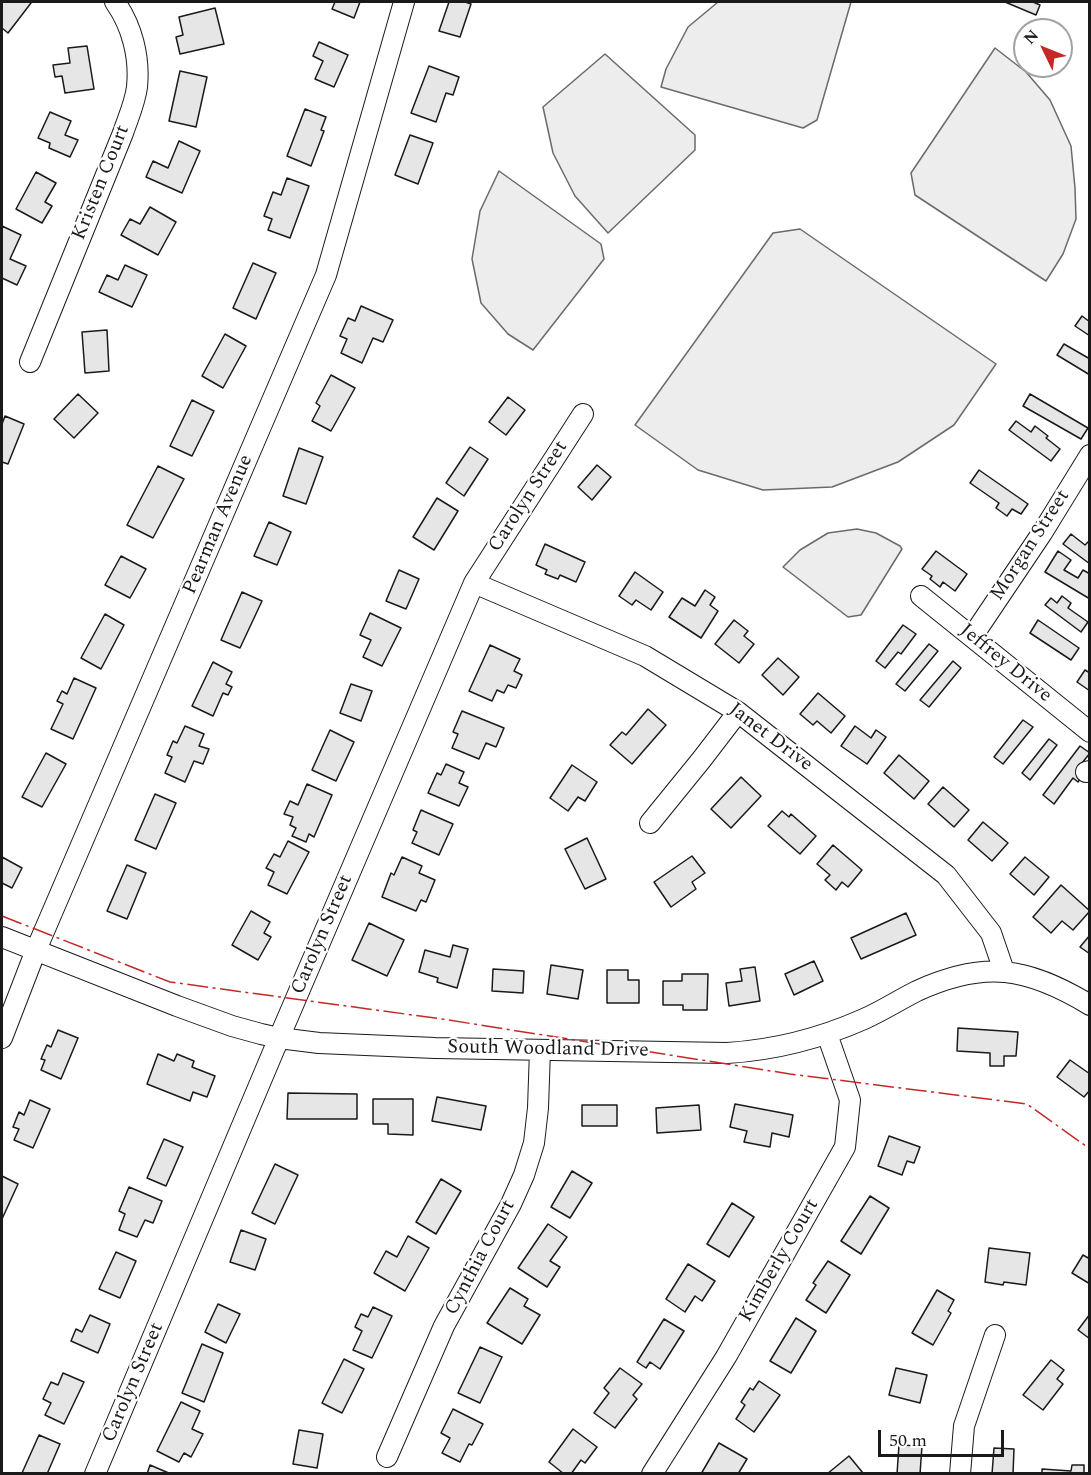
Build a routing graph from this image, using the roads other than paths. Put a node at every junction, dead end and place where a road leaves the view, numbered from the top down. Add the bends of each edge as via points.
1 (115, 2) edge
2 (405, 2) edge
3 (30, 362) dead end
4 (583, 414) dead end
5 (1089, 455) edge
6 (474, 583) junction
7 (921, 596) dead end
8 (972, 637) junction
9 (738, 712) junction
10 (1089, 732) edge
11 (650, 823) dead end
12 (2, 937) edge
13 (36, 950) junction
14 (1004, 971) junction
15 (1089, 1005) edge
16 (827, 1034) junction
17 (2, 1038) edge
18 (279, 1038) junction
19 (540, 1050) junction
20 (995, 1335) dead end
21 (387, 1457) dead end
22 (95, 1473) edge
23 (652, 1473) edge
24 (960, 1473) edge

1 - 3 street, Kristen Court via 128,24 136,56 134,103
2 - 13 street, Pearman Avenue via 326,275
4 - 6 street, Carolyn Street
5 - 8 street, Morgan Street
6 - 9 street, Janet Drive via 645,656
6 - 18 street, Carolyn Street
7 - 8 street, Jeffrey Drive
8 - 10 street, Jeffrey Drive
9 - 11 street
9 - 14 street, Janet Drive via 946,875 990,933
12 - 13 street, South Woodland Drive
13 - 17 street, Pearman Avenue
13 - 18 street, South Woodland Drive via 221,1022
14 - 15 street, South Woodland Drive via 1042,980
14 - 16 street, South Woodland Drive via 965,974 940,981
16 - 19 street, South Woodland Drive via 786,1046 727,1053
16 - 23 street, Kimberly Court via 850,1100 845,1147 726,1356
18 - 19 street, South Woodland Drive via 319,1043
18 - 22 street, Carolyn Street
19 - 21 street, Cynthia Court via 534,1143 524,1175 444,1326
20 - 24 street via 964,1426

